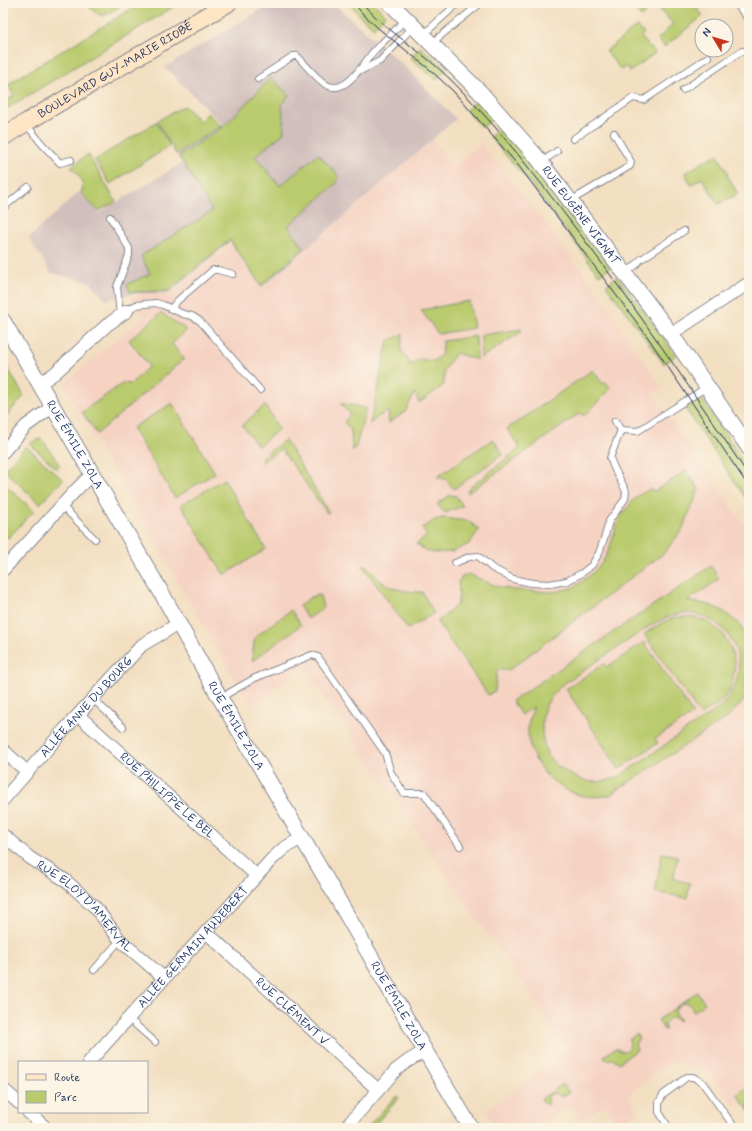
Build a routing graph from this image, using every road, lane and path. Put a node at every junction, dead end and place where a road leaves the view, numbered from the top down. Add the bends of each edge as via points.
1 (228, 3) edge
2 (390, 3) edge
3 (458, 3) edge
4 (481, 3) edge
5 (736, 3) edge
6 (749, 20) edge
7 (419, 31) junction
8 (749, 57) edge
9 (707, 58) edge
10 (360, 71) junction
11 (258, 79) dead end
12 (683, 90) dead end
13 (25, 123) junction
14 (614, 133) dead end
15 (3, 138) edge
16 (573, 139) dead end
17 (557, 151) dead end
18 (71, 160) dead end
19 (541, 162) junction
20 (28, 187) dead end
21 (570, 201) junction
22 (3, 208) edge
23 (110, 217) dead end
24 (684, 232) dead end
25 (625, 273) junction
26 (233, 274) dead end
27 (749, 283) edge
28 (171, 309) junction
29 (123, 313) junction
30 (3, 321) edge
31 (671, 334) junction
32 (39, 384) junction
33 (707, 387) junction
34 (260, 390) dead end
35 (52, 407) junction
36 (615, 421) dead end
37 (621, 430) junction
38 (749, 448) edge
39 (3, 452) edge
40 (92, 474) junction
41 (62, 505) junction
42 (95, 539) dead end
43 (455, 563) dead end
44 (3, 570) edge
45 (178, 624) junction
46 (220, 698) junction
47 (93, 699) junction
48 (78, 715) junction
49 (123, 727) dead end
50 (3, 750) edge
51 (27, 772) junction
52 (3, 800) edge
53 (3, 835) edge
54 (302, 838) junction
55 (460, 846) dead end
56 (257, 876) junction
57 (206, 932) junction
58 (120, 940) junction
59 (94, 970) dead end
60 (164, 978) junction
61 (128, 1018) junction
62 (155, 1042) dead end
63 (425, 1051) junction
64 (90, 1061) edge
65 (3, 1089) edge
66 (378, 1090) junction
67 (18, 1102) edge
68 (345, 1128) edge
69 (471, 1128) edge
70 (669, 1128) edge
71 (735, 1128) edge

1 - 13 main road, BOULEVARD GUY-MARIE RIOBÉ
2 - 7 street, RUE EUGÈNE VIGNAT
3 - 7 lane
4 - 7 lane via 438,38
5 - 6 lane
7 - 10 lane via 380,62
7 - 10 lane via 372,54
7 - 19 street, RUE EUGÈNE VIGNAT via 480,92
8 - 12 lane via 742,50
9 - 16 lane via 644,100 633,98
10 - 11 lane via 346,84 329,86 297,56 292,56
13 - 15 main road, BOULEVARD GUY-MARIE RIOBÉ
13 - 18 lane via 60,163
14 - 21 lane via 631,162 630,166
17 - 19 lane
19 - 21 street, RUE EUGÈNE VIGNAT
20 - 22 lane
21 - 25 street, RUE EUGÈNE VIGNAT
23 - 29 lane via 129,248 129,255 117,287
24 - 25 lane via 640,260
25 - 31 street, RUE EUGÈNE VIGNAT
26 - 28 lane via 213,270
27 - 31 street
28 - 29 lane via 156,303 136,306
28 - 34 lane via 200,321
29 - 32 street via 55,374
30 - 32 street, RUE ÉMILE ZOLA
31 - 33 street, RUE EUGÈNE VIGNAT
32 - 35 street, RUE ÉMILE ZOLA
33 - 37 lane via 638,431
33 - 38 street, RUE EUGÈNE VIGNAT
35 - 39 street via 26,426
35 - 40 street, RUE ÉMILE ZOLA
36 - 37 lane
37 - 43 lane via 610,458 626,491 625,499 609,521 599,553 582,573 567,581 532,583 512,578 492,568 478,556
40 - 41 street
40 - 45 street, RUE ÉMILE ZOLA
41 - 42 lane via 66,512
41 - 44 street
45 - 46 street, RUE ÉMILE ZOLA
45 - 47 street, ALLÉE ANNE DU BOURG via 142,645
46 - 54 street, RUE ÉMILE ZOLA
46 - 55 lane via 255,678 312,655 318,657 385,753 391,773 404,793 424,793
47 - 48 street, ALLÉE ANNE DU BOURG
47 - 49 lane
48 - 51 street, ALLÉE ANNE DU BOURG
48 - 56 street, RUE PHILIPPE LE BEL
50 - 51 street
51 - 52 street, ALLÉE ANNE DU BOURG
53 - 58 street, RUE ELOY D'AMERVAL via 30,858 65,880 95,907
54 - 56 street, ALLÉE GERMAIN AUDEBERT via 284,848
54 - 63 street, RUE ÉMILE ZOLA
56 - 57 street, ALLÉE GERMAIN AUDEBERT
57 - 60 street, ALLÉE GERMAIN AUDEBERT
57 - 66 street, RUE CLÉMENT V
58 - 59 lane
58 - 60 street, RUE ELOY D'AMERVAL
60 - 61 street, ALLÉE GERMAIN AUDEBERT
61 - 62 lane
61 - 64 street, ALLÉE GERMAIN AUDEBERT
63 - 66 street via 396,1070
63 - 69 street, RUE ÉMILE ZOLA
65 - 67 street
66 - 68 street
70 - 71 lane via 659,1112 659,1102 663,1095 675,1086 693,1077 702,1082

